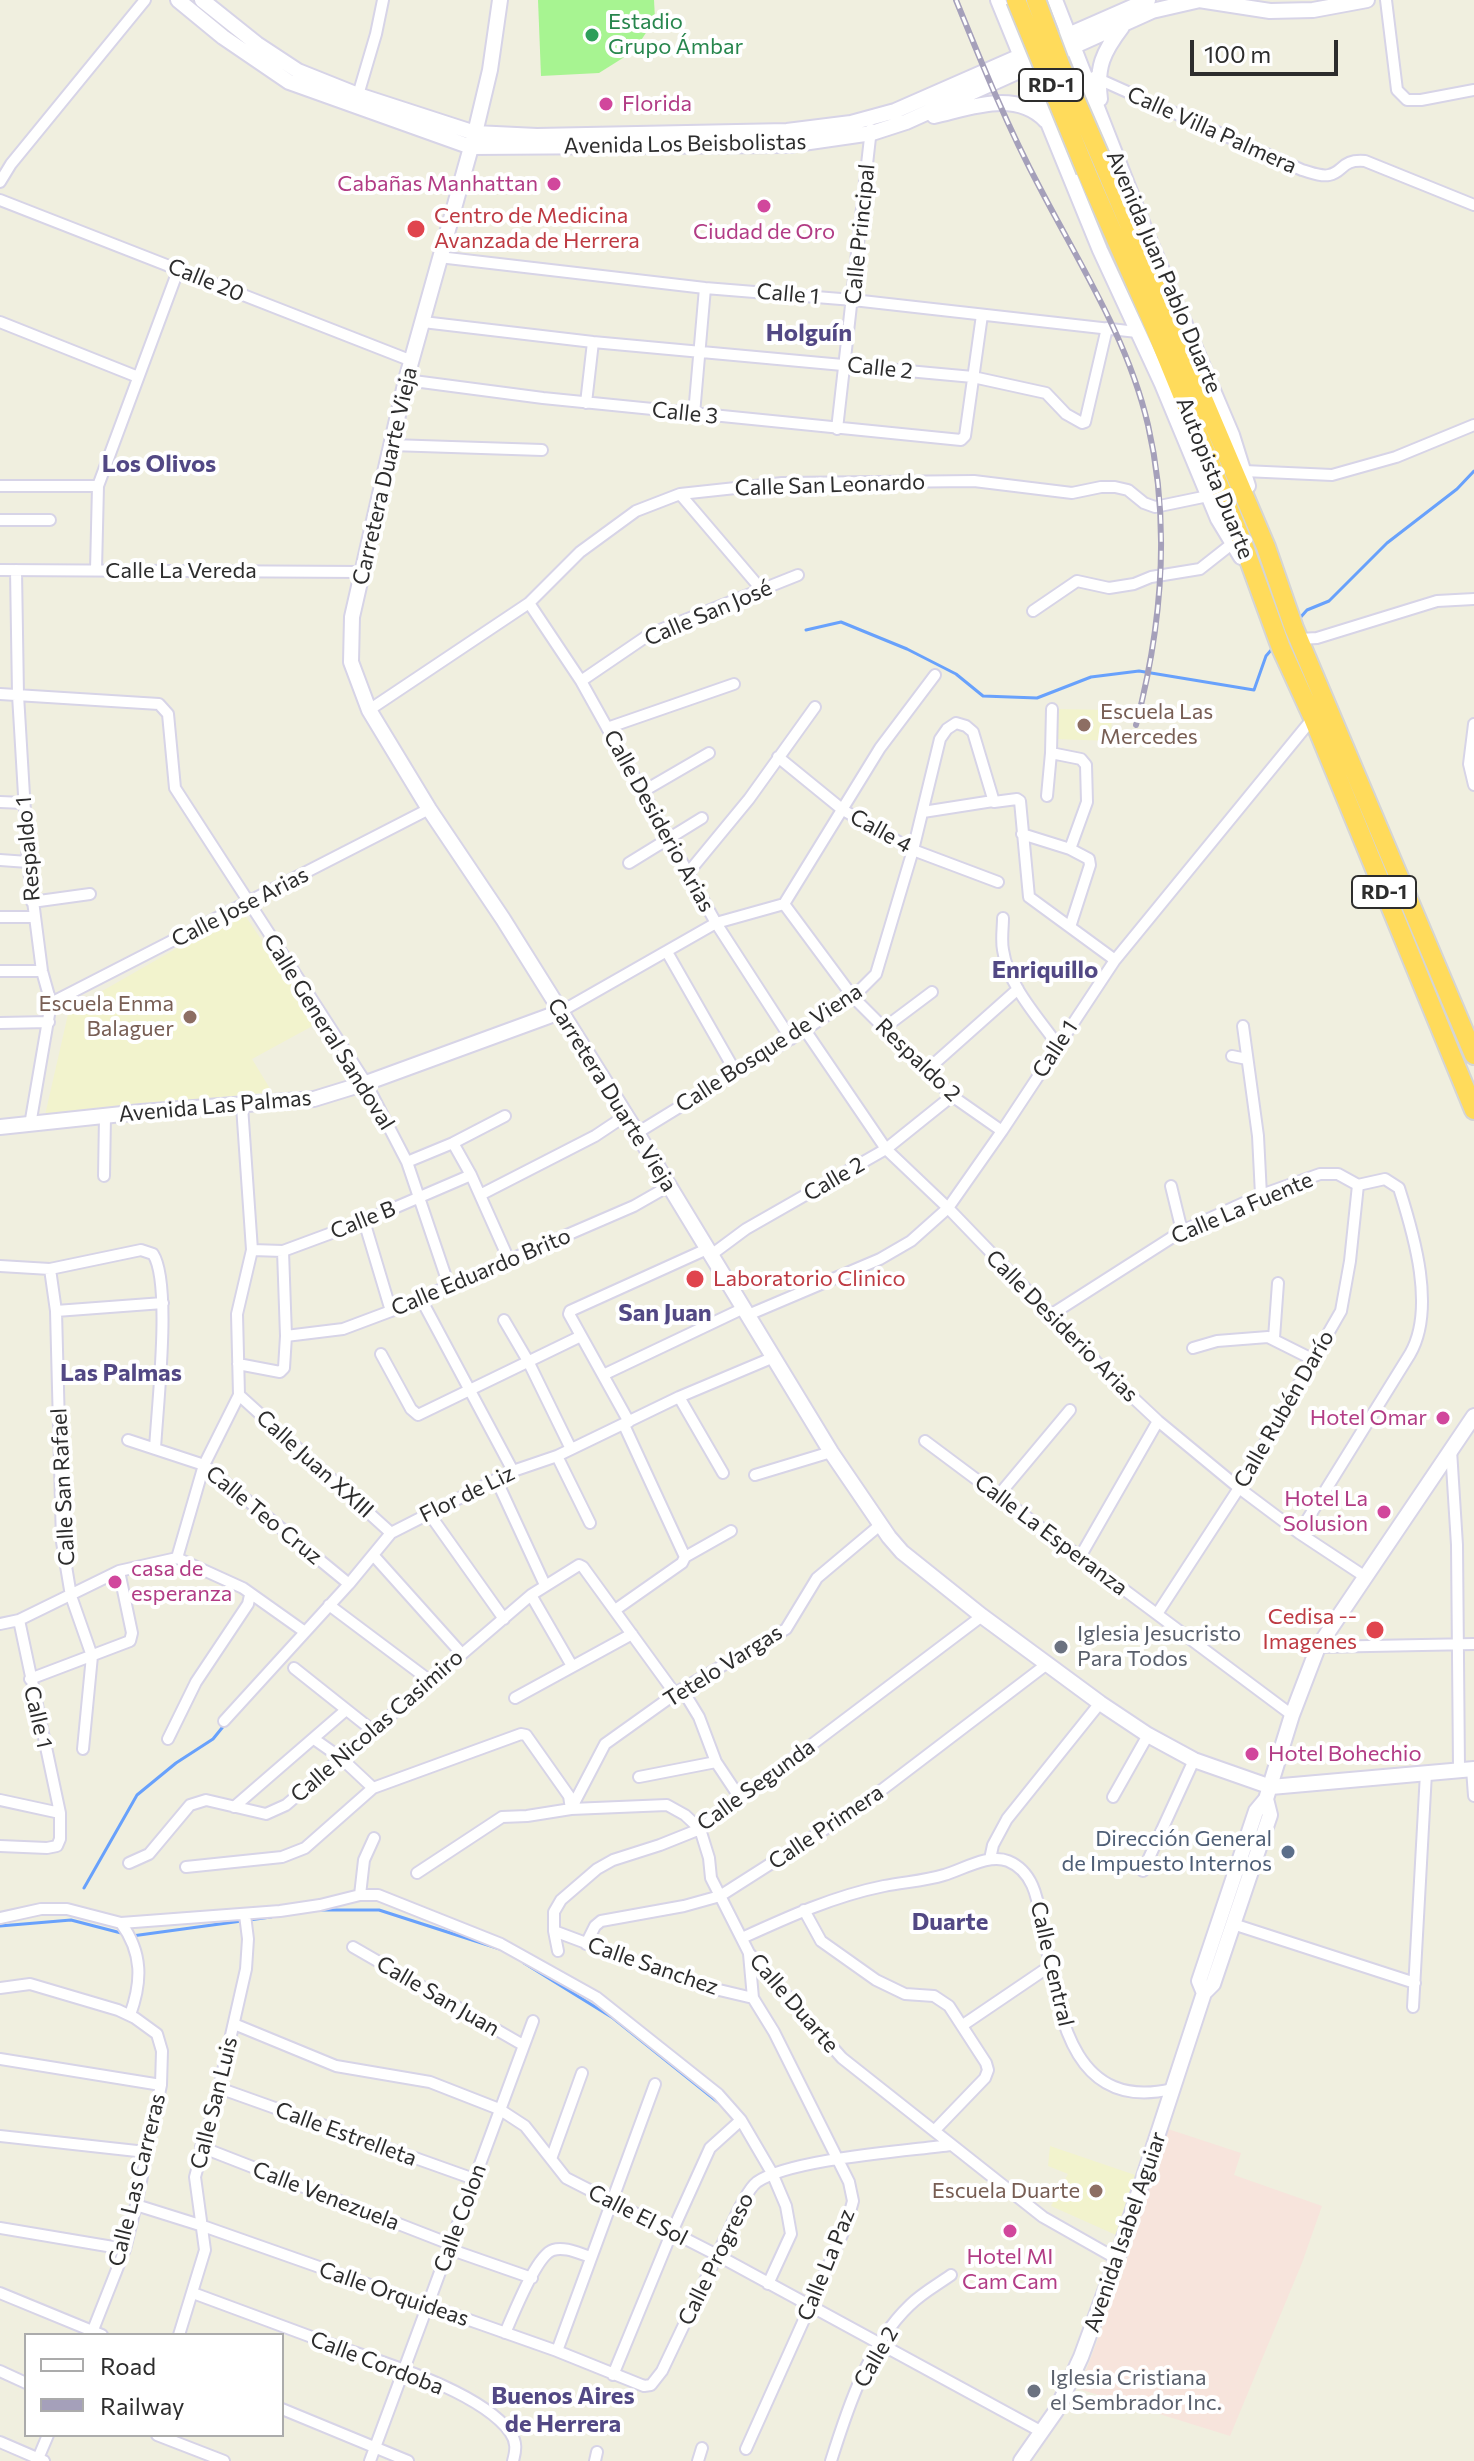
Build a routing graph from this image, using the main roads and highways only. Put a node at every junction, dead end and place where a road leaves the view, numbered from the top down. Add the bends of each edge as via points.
1 (178, 0) edge
2 (202, 0) edge
3 (500, 0) edge
4 (998, 0) edge
5 (1016, 0) edge
6 (1036, 0) edge
7 (1055, 0) edge
8 (1148, 0) edge
9 (1200, 0) edge
10 (1367, 0) edge
11 (1123, 25) junction
12 (1071, 40) junction
13 (1024, 61) junction
14 (906, 122) junction
15 (1049, 124) junction
16 (871, 126) junction
17 (1104, 127) junction
18 (473, 140) junction
19 (1095, 167) junction
20 (1266, 547) junction
21 (1256, 581) junction
22 (560, 1012) junction
23 (1474, 1055) edge
24 (1474, 1110) edge
25 (0, 1127) edge
26 (1474, 1416) edge
27 (1468, 1769) edge
28 (1268, 1793) junction
29 (1021, 2461) edge

1 - 18 main road, Avenida Los Beisbolistas via 289,82
2 - 18 main road, Avenida Los Beisbolistas via 298,71
3 - 18 main road, Carretera Duarte Vieja
4 - 13 main road
5 - 19 highway, Autopista Duarte / RD-1, bridge
6 - 19 highway, Autopista Duarte / RD-1, bridge
7 - 12 main road, Avenida Juan Pablo Duarte
8 - 12 main road, Avenida Los Beisbolistas
9 - 10 main road via 1270,11
9 - 11 main road, Avenida Los Beisbolistas via 1164,7
11 - 12 main road, Avenida Los Beisbolistas
11 - 17 main road via 1105,53 1097,79
12 - 13 main road, Avenida Los Beisbolistas
12 - 17 main road, Avenida Juan Pablo Duarte
13 - 14 main road, Avenida Los Beisbolistas
13 - 15 main road
13 - 16 main road, Avenida Los Beisbolistas via 895,111
14 - 15 main road via 1009,103 1031,108
14 - 16 main road, Avenida Los Beisbolistas
15 - 21 main road, Autopista Duarte via 1218,519
16 - 18 main road, Avenida Los Beisbolistas
17 - 20 main road, Avenida Juan Pablo Duarte via 1232,435
18 - 22 main road, Carretera Duarte Vieja via 406,380 352,617 351,662 369,710
19 - 20 highway, Autopista Duarte / RD-1
19 - 21 highway, Autopista Duarte / RD-1
20 - 23 highway, RD-1
21 - 24 highway, RD-1
22 - 25 main road, Avenida Las Palmas via 314,1099
22 - 28 main road, Carretera Duarte Vieja via 831,1452 880,1525 915,1564 1148,1735
26 - 28 main road, Avenida Isabel Aguiar via 1318,1647
27 - 28 main road, Carretera Duarte Vieja
28 - 29 main road, Avenida Isabel Aguiar via 1256,1811 1227,1922 1199,1981 1204,1993 1081,2357 1056,2411

